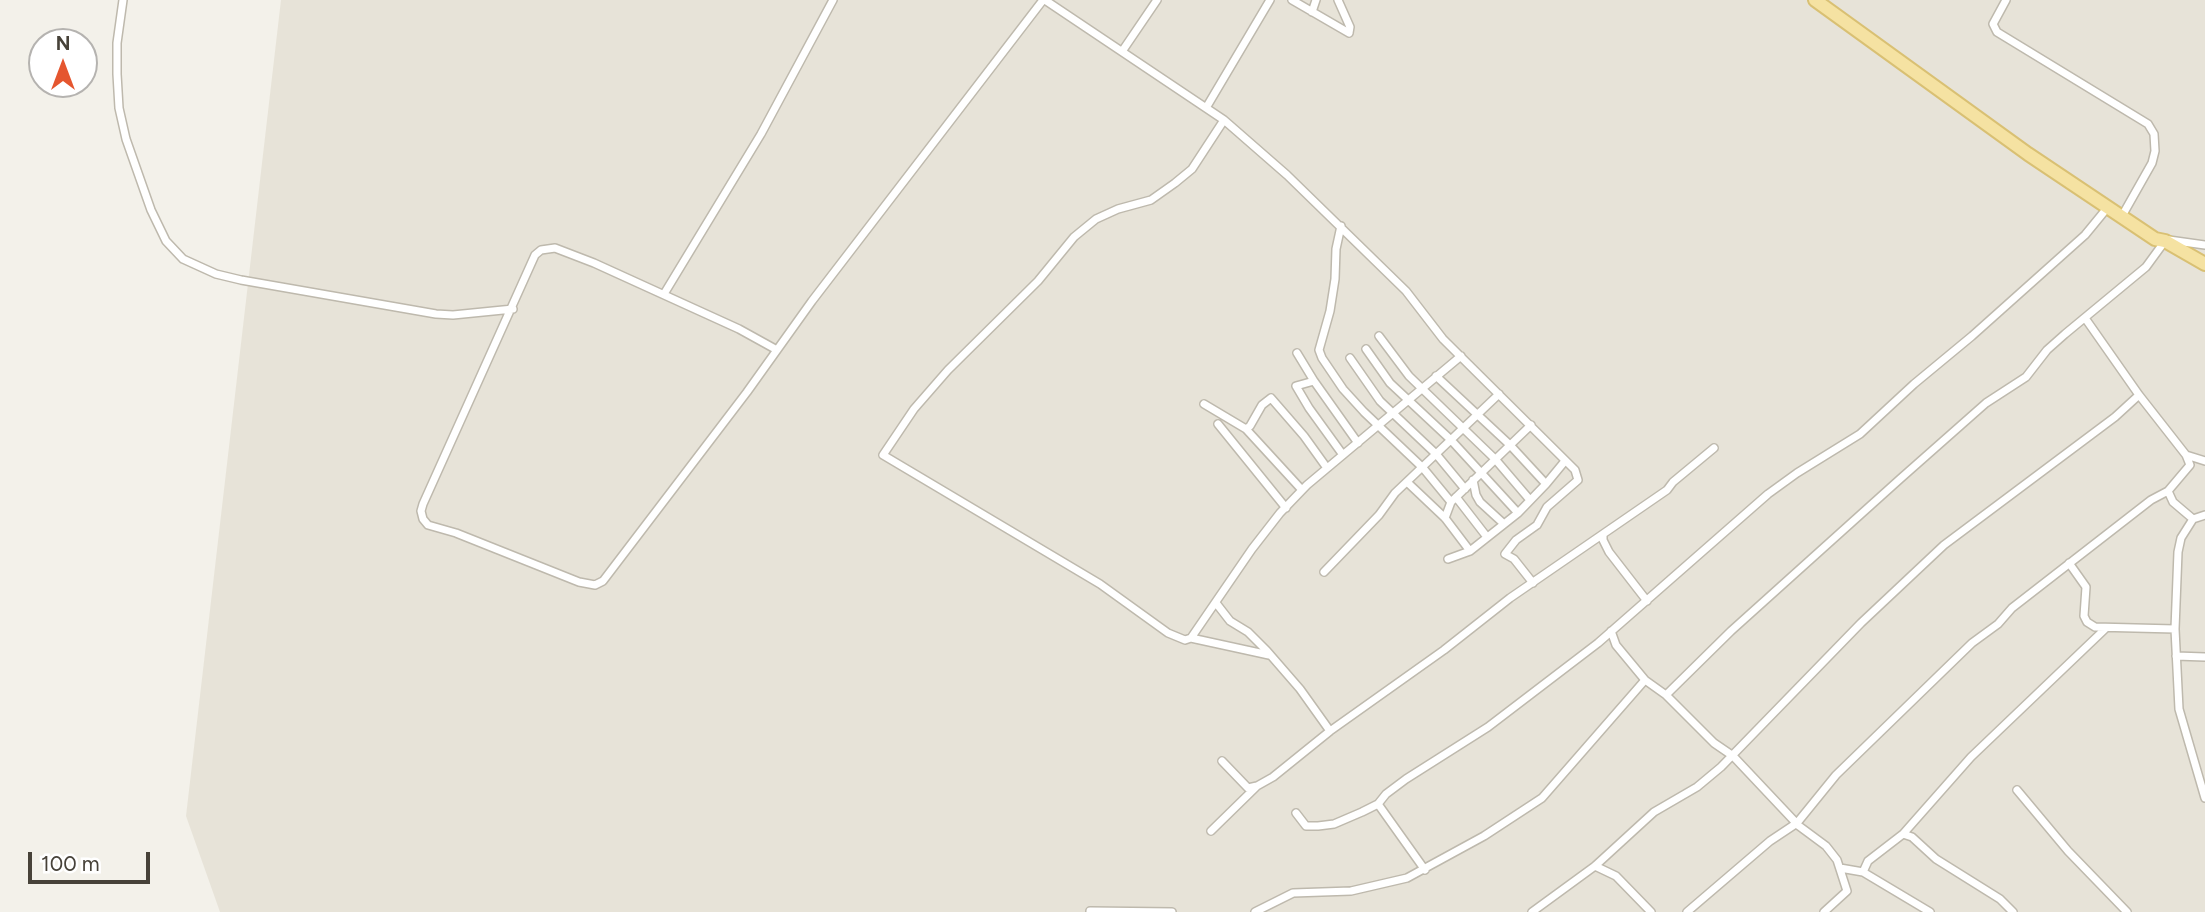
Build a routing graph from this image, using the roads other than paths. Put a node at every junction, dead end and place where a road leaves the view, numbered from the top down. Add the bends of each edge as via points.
1 (123, 0) edge
2 (833, 0) edge
3 (1044, 0) edge
4 (1157, 0) edge
5 (1270, 0) edge
6 (1292, 0) edge
7 (1316, 0) edge
8 (1338, 0) edge
9 (1815, 0) edge
10 (2006, 0) edge
11 (1312, 12) junction
12 (1123, 50) junction
13 (1206, 108) junction
14 (1224, 120) junction
15 (2108, 207) junction
16 (2122, 216) junction
17 (1341, 226) junction
18 (2160, 240) junction
19 (2205, 244) edge
20 (2205, 264) edge
21 (664, 294) junction
22 (513, 309) junction
23 (2085, 318) junction
24 (1379, 336) dead end
25 (1366, 349) dead end
26 (777, 351) junction
27 (1297, 353) dead end
28 (1461, 356) junction
29 (1350, 358) dead end
30 (1436, 376) junction
31 (1314, 381) junction
32 (1421, 388) junction
33 (1499, 394) junction
34 (2139, 395) junction
35 (1409, 400) junction
36 (1204, 404) dead end
37 (1478, 414) junction
38 (1392, 415) junction
39 (1218, 424) dead end
40 (1380, 425) junction
41 (1531, 425) junction
42 (1463, 428) junction
43 (1245, 429) junction
44 (1451, 440) junction
45 (1358, 443) junction
46 (1510, 445) junction
47 (1713, 448) dead end
48 (1436, 454) junction
49 (1343, 455) junction
50 (2186, 455) junction
51 (1495, 459) junction
52 (1565, 461) junction
53 (2205, 461) edge
54 (1327, 468) junction
55 (1423, 468) junction
56 (1480, 473) junction
57 (1473, 480) junction
58 (1407, 482) junction
59 (1546, 484) junction
60 (1465, 489) junction
61 (1302, 490) junction
62 (2168, 491) junction
63 (1453, 500) junction
64 (1531, 500) junction
65 (1286, 508) junction
66 (1435, 508) junction
67 (1518, 513) junction
68 (2205, 515) edge
69 (1445, 518) junction
70 (2193, 519) junction
71 (1504, 524) junction
72 (1603, 535) junction
73 (1487, 537) junction
74 (1470, 551) junction
75 (1448, 559) dead end
76 (2069, 563) junction
77 (1324, 572) dead end
78 (1533, 583) junction
79 (1647, 600) junction
80 (1216, 603) junction
81 (2105, 629) junction
82 (2175, 629) junction
83 (1611, 631) junction
84 (1191, 638) junction
85 (1269, 655) junction
86 (2176, 656) junction
87 (2205, 657) edge
88 (1646, 680) junction
89 (1666, 695) junction
90 (1330, 731) junction
91 (1733, 756) junction
92 (1222, 761) dead end
93 (1257, 786) junction
94 (2017, 790) dead end
95 (2205, 798) edge
96 (1378, 804) junction
97 (1296, 813) dead end
98 (1797, 823) junction
99 (1211, 831) dead end
100 (1903, 834) junction
101 (1595, 866) junction
102 (1840, 869) junction
103 (1425, 870) junction
104 (1863, 872) junction
105 (1090, 911) edge
106 (1172, 912) edge
107 (1255, 912) edge
108 (1532, 912) edge
109 (1651, 912) edge
110 (1687, 912) edge
111 (1824, 912) edge
112 (1930, 912) edge
113 (2014, 912) edge
114 (2127, 912) edge

1 - 22 street via 117,74 126,139 151,210 166,240 183,259 216,274 436,314
2 - 21 street via 761,134
3 - 12 street
3 - 26 street
4 - 12 street
5 - 13 street
6 - 11 street
7 - 11 street
8 - 11 street via 1349,33
9 - 15 main road
10 - 16 street via 1993,24 1997,33 2148,124 2154,134 2152,163
12 - 13 street
13 - 14 street
14 - 17 street
14 - 84 street via 1192,169 1175,183 1151,200 1096,219 1074,237 1038,281 948,370 883,455 1100,584 1178,639
15 - 16 main road
15 - 79 street via 2085,235 1860,434 1768,494
16 - 18 main road
17 - 28 street via 1406,291
17 - 40 street via 1330,312 1319,350 1343,388
18 - 19 street
18 - 20 main road
18 - 23 street via 2146,267
21 - 22 street via 555,248 536,255
21 - 26 street
22 - 26 street via 423,504 423,519 428,525 587,584 603,580
23 - 34 street
23 - 89 street via 2047,351 2026,377 1986,403
24 - 32 street
25 - 35 street via 1390,383
27 - 31 street
28 - 30 street
28 - 33 street
29 - 38 street
30 - 32 street
30 - 37 street
31 - 45 street
31 - 49 street via 1296,386
32 - 35 street
32 - 42 street
33 - 37 street
33 - 41 street
34 - 50 street
34 - 91 street via 1944,545 1861,623
35 - 38 street
35 - 44 street
36 - 43 street
37 - 42 street
37 - 46 street
38 - 40 street
38 - 48 street
39 - 65 street
40 - 45 street
40 - 55 street
41 - 46 street
41 - 52 street
42 - 44 street
42 - 51 street
43 - 54 street via 1271,398
43 - 61 street
44 - 48 street
44 - 56 street
45 - 49 street
46 - 51 street
46 - 59 street
47 - 72 street via 1667,490
48 - 55 street
48 - 60 street
49 - 54 street
50 - 53 street
50 - 62 street via 2190,465
51 - 56 street
51 - 64 street
52 - 59 street
52 - 78 street via 1578,480 1505,554
54 - 61 street
55 - 58 street
55 - 63 street
56 - 57 street
56 - 67 street
57 - 60 street
57 - 71 street via 1480,502
58 - 66 street
58 - 77 street
59 - 64 street
60 - 63 street
61 - 65 street
62 - 70 street via 2173,502
62 - 76 street
63 - 66 street
63 - 69 street
63 - 73 street
64 - 67 street
65 - 80 street
66 - 69 street
67 - 71 street
68 - 70 street
69 - 74 street
70 - 82 street via 2178,552
71 - 73 street
72 - 78 street
72 - 79 street via 1609,552
73 - 74 street
74 - 75 street
76 - 81 street via 2086,587 2087,622
76 - 98 street via 1949,663 1836,775
78 - 90 street
79 - 83 street
80 - 84 street
80 - 85 street
81 - 82 street
81 - 100 street via 1971,757
82 - 86 street
83 - 88 street via 1616,645
83 - 96 street via 1488,727 1406,779
84 - 85 street
85 - 90 street
86 - 87 street
86 - 95 street via 2179,709
88 - 89 street
88 - 103 street via 1542,798
89 - 91 street via 1713,743
90 - 93 street
91 - 98 street
91 - 101 street via 1697,787 1646,819
92 - 93 street via 1248,788
93 - 99 street
94 - 114 street
96 - 97 street via 1334,824 1318,826 1306,825
96 - 103 street
98 - 102 street via 1826,846
98 - 110 street
100 - 104 street via 1868,861
100 - 113 street
101 - 108 street
101 - 109 street via 1616,876
102 - 104 street
102 - 111 street via 1847,891
103 - 107 street via 1350,891 1293,893
104 - 112 street
105 - 106 street

